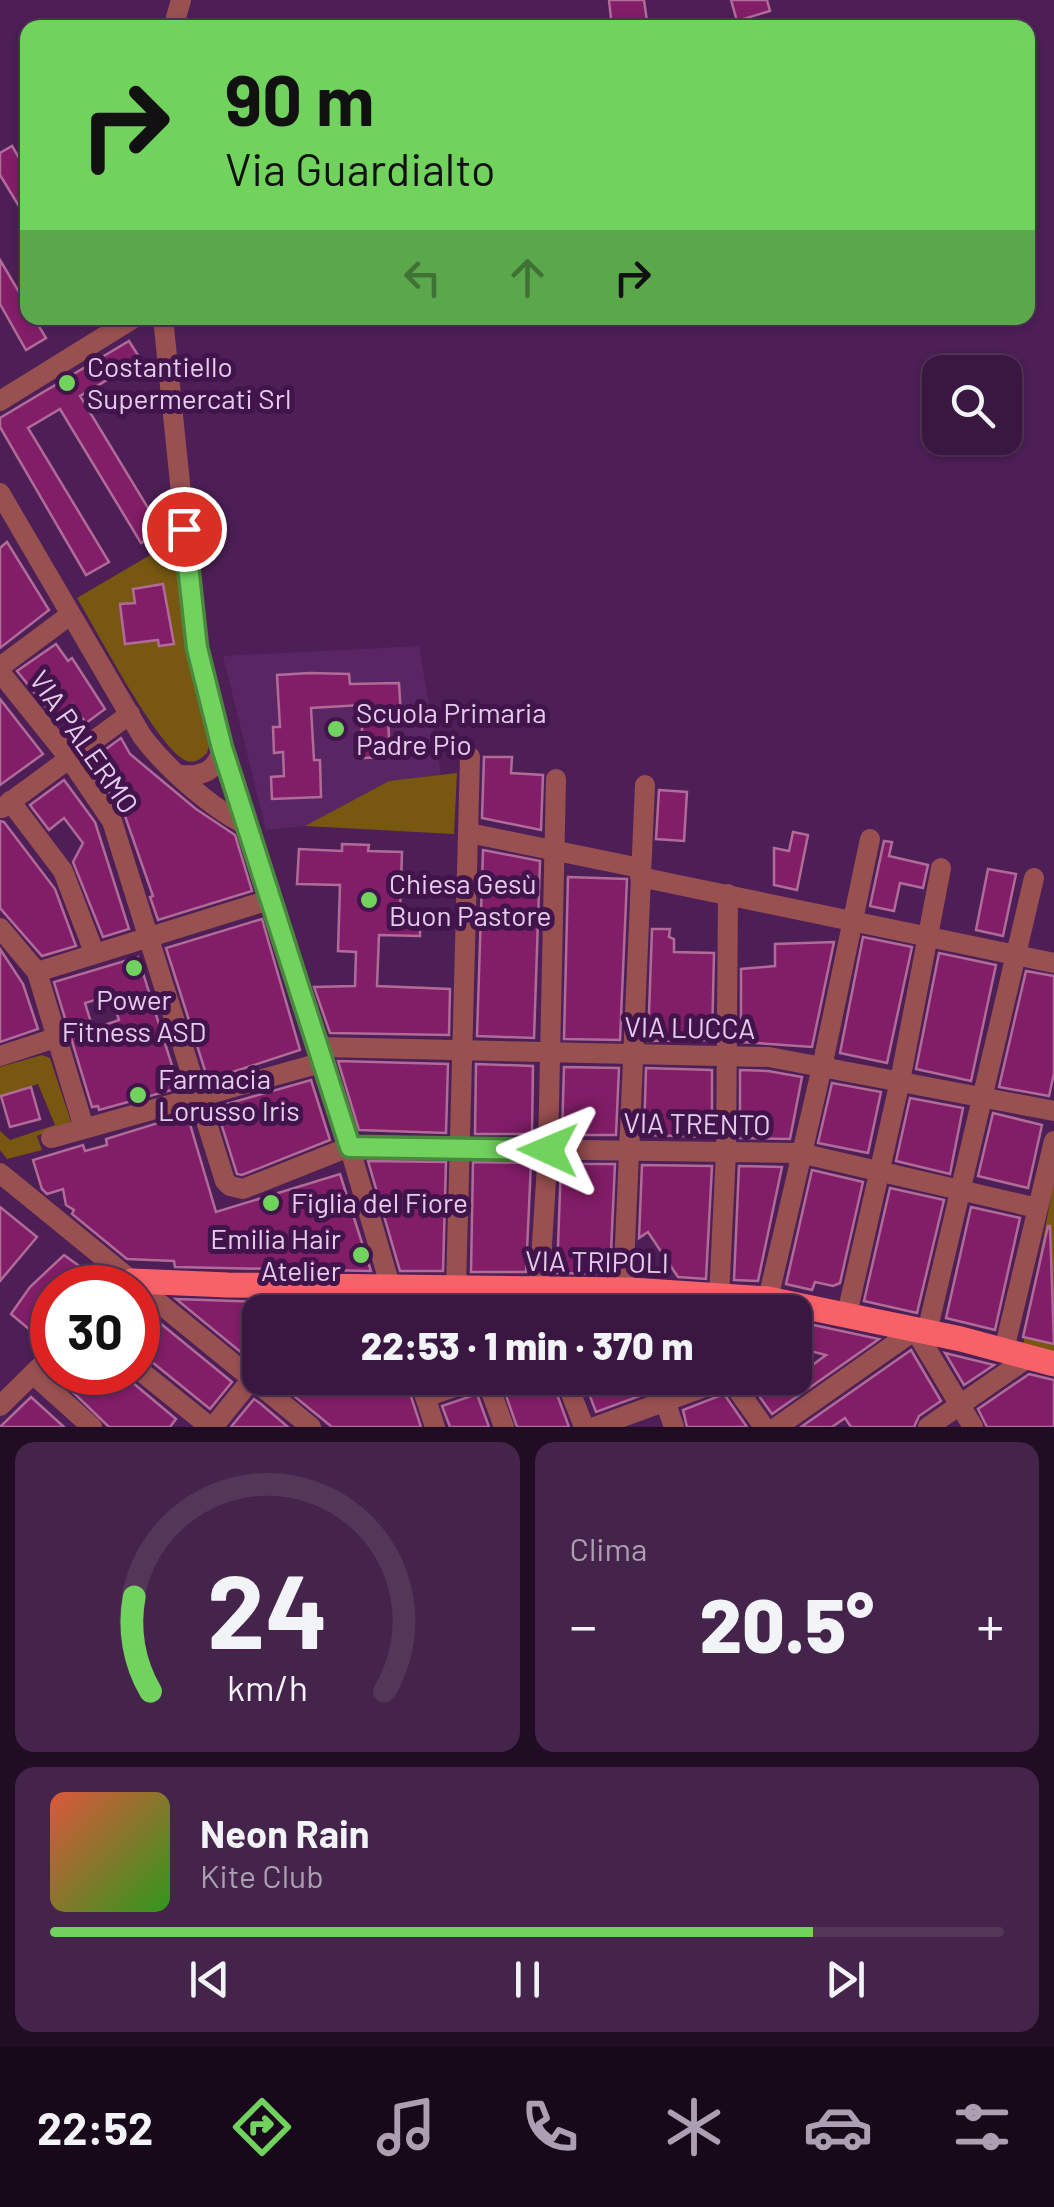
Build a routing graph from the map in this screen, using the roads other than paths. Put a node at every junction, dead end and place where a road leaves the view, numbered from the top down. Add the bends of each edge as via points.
1 (123, 325) edge
2 (164, 325) edge
3 (0, 401) edge
4 (0, 493) edge
5 (8, 524) edge
6 (70, 616) junction
7 (0, 670) edge
8 (130, 714) junction
9 (222, 748) junction
10 (470, 757) dead end
11 (69, 758) junction
12 (180, 776) junction
13 (556, 779) dead end
14 (645, 785) dead end
15 (5, 805) edge
16 (246, 825) junction
17 (469, 833) junction
18 (870, 840) dead end
19 (554, 850) junction
20 (941, 868) dead end
21 (640, 872) junction
22 (1034, 878) dead end
23 (728, 894) junction
24 (270, 900) junction
25 (853, 919) junction
26 (0, 928) edge
27 (928, 936) junction
28 (150, 937) junction
29 (94, 952) junction
30 (1018, 955) junction
31 (1054, 962) edge
32 (37, 972) junction
33 (58, 1037) junction
34 (464, 1050) junction
35 (548, 1053) junction
36 (322, 1054) junction
37 (634, 1054) junction
38 (0, 1056) edge
39 (727, 1057) junction
40 (822, 1068) junction
41 (900, 1081) junction
42 (198, 1095) junction
43 (984, 1097) junction
44 (1054, 1110) edge
45 (84, 1128) junction
46 (51, 1138) dead end
47 (1054, 1141) edge
48 (350, 1147) junction
49 (462, 1148) junction
50 (548, 1150) junction
51 (630, 1151) junction
52 (726, 1152) junction
53 (800, 1153) junction
54 (880, 1172) junction
55 (4, 1184) edge
56 (960, 1190) junction
57 (1037, 1208) junction
58 (104, 1265) edge
59 (160, 1286) edge
60 (311, 1295) edge
61 (393, 1295) edge
62 (460, 1295) edge
63 (542, 1295) edge
64 (630, 1295) edge
65 (719, 1295) edge
66 (769, 1295) edge
67 (812, 1308) edge
68 (160, 1309) edge
69 (846, 1314) junction
70 (921, 1331) junction
71 (1004, 1350) junction
72 (1042, 1360) edge
73 (242, 1373) edge
74 (30, 1377) edge
75 (160, 1386) edge
76 (242, 1391) edge
77 (56, 1395) edge
78 (270, 1395) edge
79 (425, 1395) edge
80 (491, 1395) edge
81 (572, 1395) edge
82 (663, 1395) edge
83 (682, 1395) edge
84 (741, 1395) edge
85 (665, 1401) junction
86 (0, 1406) edge
87 (960, 1406) junction
88 (92, 1427) edge
89 (211, 1427) edge
90 (310, 1427) edge
91 (435, 1427) edge
92 (504, 1427) edge
93 (584, 1427) edge
94 (596, 1427) edge
95 (674, 1427) edge
96 (764, 1427) edge
97 (777, 1427) edge
98 (928, 1427) edge
99 (972, 1427) edge

1 - 3 street
2 - 9 street via 197,648
4 - 5 street
5 - 6 street
6 - 7 street
6 - 8 street
7 - 11 street, VIA PALERMO
8 - 11 street
8 - 12 street
9 - 12 street via 207,772
9 - 16 street
10 - 17 street
11 - 15 street
11 - 28 street, VIA PALERMO via 112,821
12 - 16 street
13 - 19 street
14 - 21 street
15 - 29 street via 63,872
16 - 24 street
17 - 19 street
17 - 34 street
18 - 25 street
19 - 21 street
19 - 35 street
20 - 27 street
21 - 23 street
21 - 37 street
22 - 30 street
23 - 25 street
23 - 39 street
24 - 28 street
24 - 36 street
25 - 27 street
25 - 40 street
26 - 32 street
27 - 30 street
27 - 41 street
28 - 29 street
28 - 42 street, VIA PALERMO
29 - 32 street
30 - 31 street
30 - 43 street
32 - 33 street
33 - 38 street
33 - 45 street
34 - 35 street, VIA LUCCA
34 - 36 street, VIA LUCCA
34 - 49 street
35 - 37 street, VIA LUCCA
35 - 50 street
36 - 42 street, VIA LUCCA
36 - 48 street
37 - 39 street, VIA LUCCA
37 - 51 street
39 - 40 street, VIA LUCCA
39 - 52 street
40 - 41 street, VIA LUCCA
40 - 53 street
41 - 43 street, VIA LUCCA
41 - 54 street
42 - 45 street, VIA LUCCA
42 - 48 street, VIA PALERMO via 230,1186 243,1188
43 - 44 street, VIA LUCCA
43 - 56 street
45 - 46 street, VIA LUCCA
47 - 57 street
48 - 49 street, VIA TRENTO
48 - 61 street
49 - 50 street, VIA TRENTO
49 - 62 street
50 - 51 street, VIA TRENTO
50 - 63 street
51 - 52 street, VIA TRENTO
51 - 64 street
52 - 53 street, VIA TRENTO
52 - 65 street
53 - 54 street, VIA TRENTO
53 - 66 street
54 - 56 street, VIA TRENTO
54 - 69 street
55 - 58 street
56 - 57 street, VIA TRENTO
56 - 70 street
57 - 71 street
59 - 60 main road, VIA TRIPOLI
67 - 69 main road, VIA TRIPOLI
68 - 73 street
69 - 70 main road, VIA TRIPOLI
70 - 71 main road, VIA TRIPOLI
70 - 87 street
70 - 97 street
71 - 72 main road, VIA TRIPOLI
72 - 87 street
74 - 86 street
75 - 89 street
76 - 89 street
77 - 88 street
78 - 90 street
79 - 91 street
80 - 92 street
81 - 93 street
82 - 85 street
83 - 85 street
84 - 96 street
85 - 94 street
85 - 95 street
87 - 98 street
87 - 99 street

